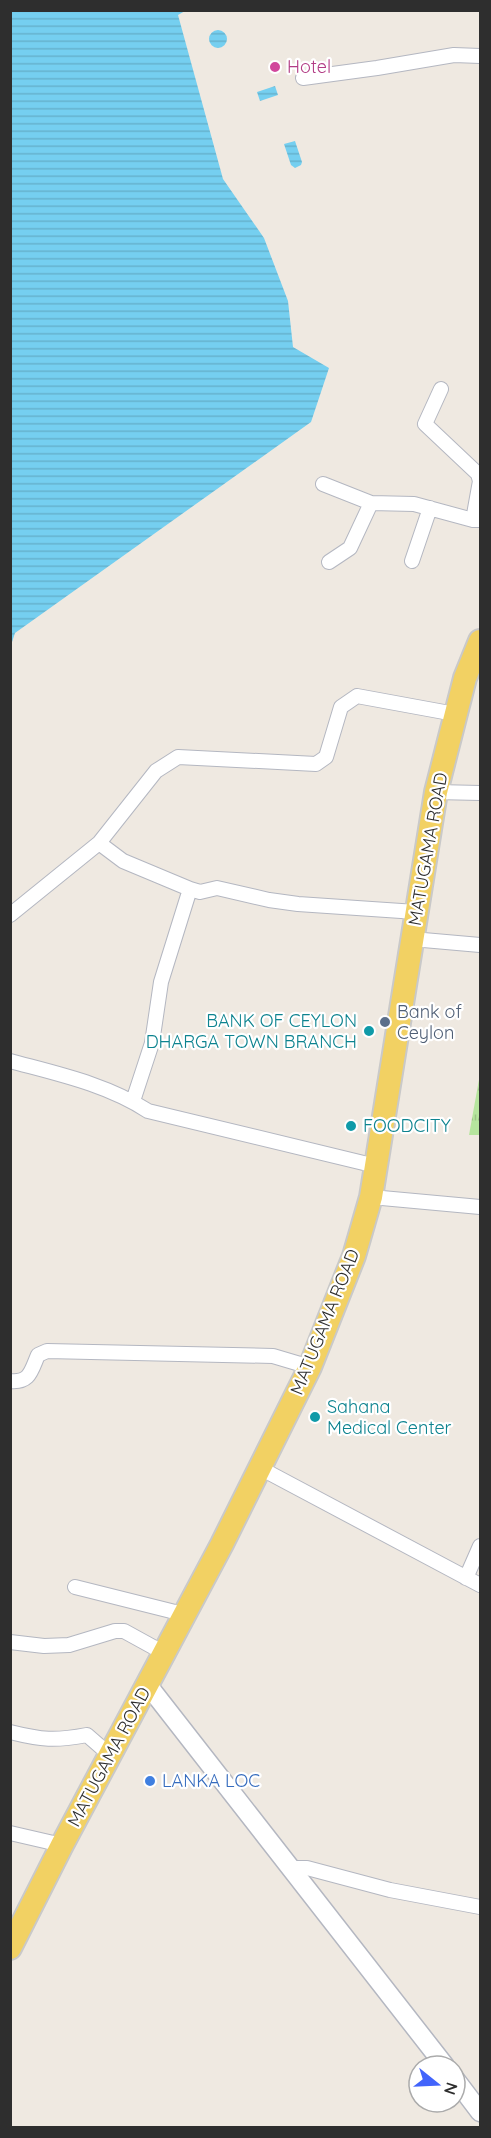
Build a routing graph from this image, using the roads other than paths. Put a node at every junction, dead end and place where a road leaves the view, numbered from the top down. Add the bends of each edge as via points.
1 (480, 56) edge
2 (303, 78) dead end
3 (441, 389) dead end
4 (323, 484) dead end
5 (371, 503) junction
6 (430, 508) junction
7 (477, 520) edge
8 (412, 561) dead end
9 (329, 562) dead end
10 (480, 641) edge
11 (455, 714) junction
12 (436, 792) junction
13 (480, 793) edge
14 (99, 843) junction
15 (190, 889) junction
16 (416, 912) junction
17 (10, 915) edge
18 (412, 939) junction
19 (480, 945) edge
20 (10, 1061) edge
21 (133, 1101) junction
22 (376, 1166) junction
23 (371, 1197) junction
24 (480, 1207) edge
25 (310, 1367) junction
26 (10, 1381) edge
27 (260, 1468) junction
28 (480, 1546) edge
29 (466, 1578) junction
30 (480, 1585) edge
31 (75, 1587) dead end
32 (183, 1614) junction
33 (10, 1642) edge
34 (164, 1653) junction
35 (147, 1684) junction
36 (10, 1732) edge
37 (110, 1755) junction
38 (10, 1833) edge
39 (62, 1845) junction
40 (291, 1868) junction
41 (480, 1907) edge
42 (10, 1948) edge
43 (436, 2054) edge
44 (467, 2095) edge
45 (480, 2112) edge

1 - 2 street via 454,55
3 - 7 street via 425,424 478,474
4 - 5 street
5 - 6 street
5 - 9 street via 350,548
6 - 7 street
6 - 8 street
10 - 11 main road, MATUGAMA ROAD
11 - 12 main road, MATUGAMA ROAD
11 - 14 street via 357,696 341,707 326,757 316,764 178,757 156,771
12 - 13 street
12 - 16 main road, MATUGAMA ROAD
14 - 15 street via 123,861
14 - 17 street
15 - 16 street via 200,892 217,888 298,904
15 - 21 street via 161,982 152,1043
16 - 18 main road, MATUGAMA ROAD
18 - 19 street
18 - 22 main road, MATUGAMA ROAD
20 - 21 street via 89,1082
21 - 22 street via 148,1111
22 - 23 main road, MATUGAMA ROAD
23 - 24 street
23 - 25 main road, MATUGAMA ROAD via 354,1257
25 - 26 street via 273,1356 47,1351 38,1355 27,1378
25 - 27 main road, MATUGAMA ROAD
27 - 29 street
27 - 32 main road, MATUGAMA ROAD
28 - 29 street
29 - 30 street
31 - 32 street
32 - 34 main road, MATUGAMA ROAD
33 - 34 street via 69,1645 124,1631
34 - 35 main road, MATUGAMA ROAD
35 - 37 main road, MATUGAMA ROAD
35 - 40 street
36 - 37 street via 60,1740 87,1735
37 - 39 main road, MATUGAMA ROAD
38 - 39 street
39 - 42 main road, MATUGAMA ROAD
40 - 41 street via 308,1868 390,1890
40 - 43 street
44 - 45 street

